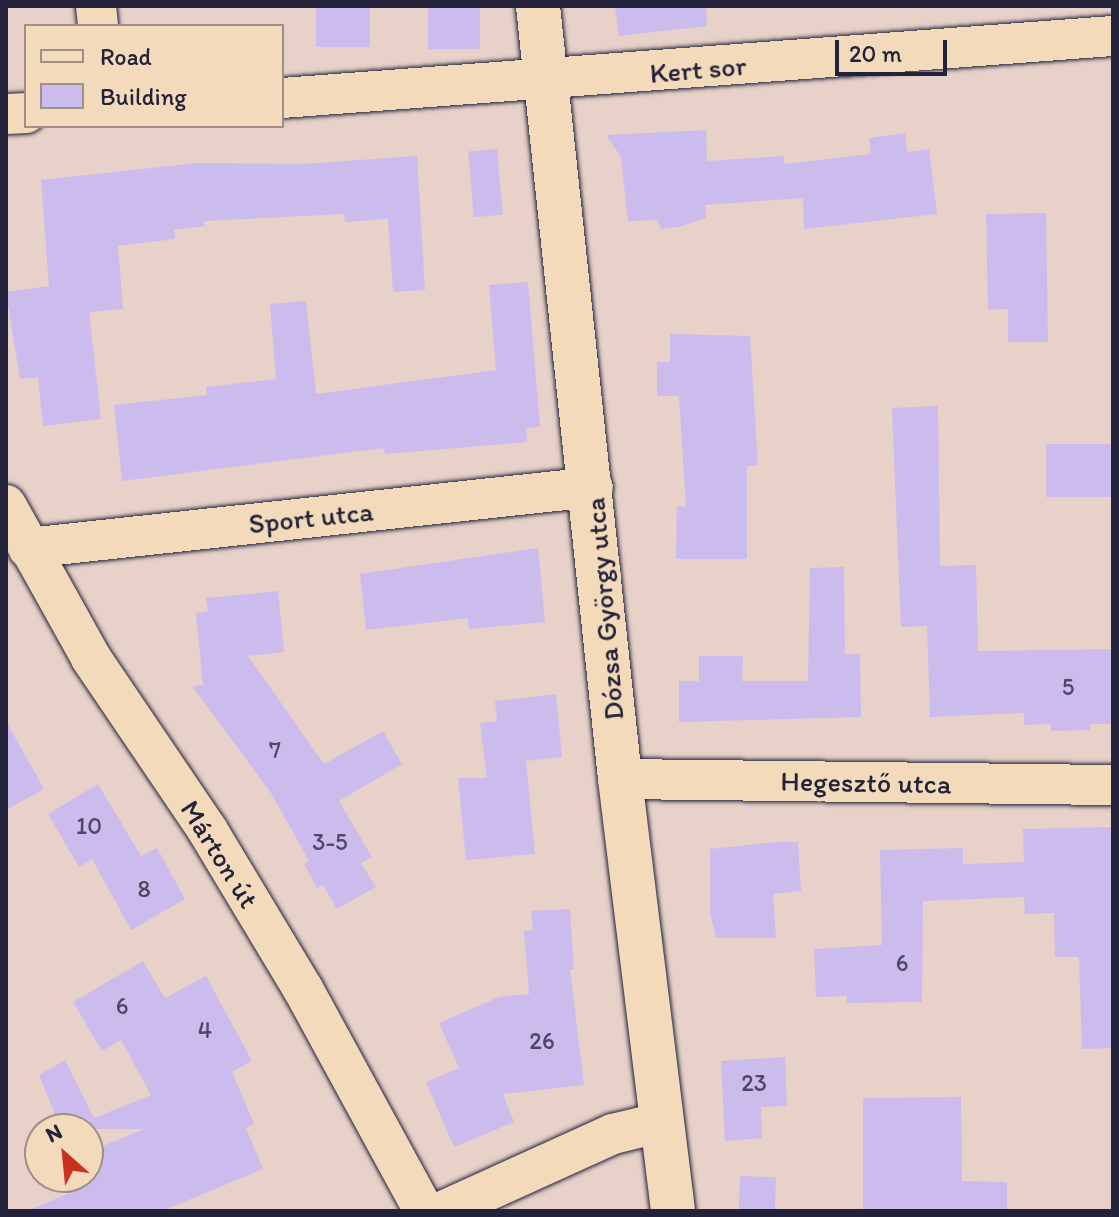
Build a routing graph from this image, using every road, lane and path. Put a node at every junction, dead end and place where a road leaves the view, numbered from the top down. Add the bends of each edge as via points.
1 (538, 6) edge
2 (1113, 36) edge
3 (544, 81) junction
4 (284, 98) edge
5 (593, 487) junction
6 (6, 505) edge
7 (28, 548) junction
8 (620, 779) junction
9 (1113, 785) edge
10 (658, 1123) junction
11 (424, 1211) edge
12 (443, 1211) edge
13 (673, 1211) edge

1 - 3 street, Dózsa György utca
2 - 3 street, Kert sor
3 - 4 street, Kert sor
3 - 5 street, Dózsa György utca
5 - 7 street, Sport utca
5 - 8 street, Dózsa György utca
6 - 7 street, Márton út
7 - 11 street, Márton út via 91,658 208,831 303,989
8 - 9 street, Hegesztő utca
8 - 10 street, Dózsa György utca
10 - 12 street via 613,1134
10 - 13 street, Dózsa György utca

